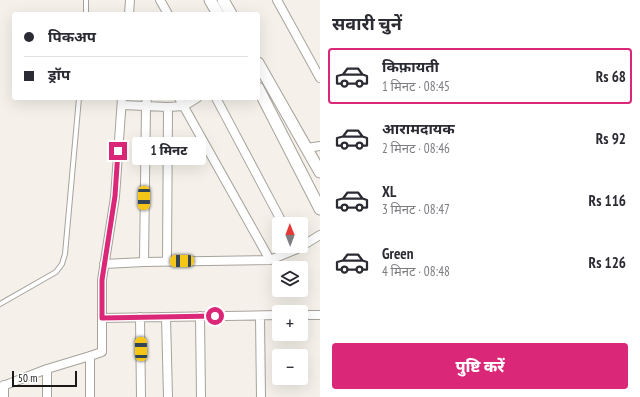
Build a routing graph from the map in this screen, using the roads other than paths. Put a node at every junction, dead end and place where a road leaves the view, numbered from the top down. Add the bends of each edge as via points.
1 (86, 0) edge
2 (160, 0) edge
3 (210, 0) edge
4 (223, 0) edge
5 (277, 0) edge
6 (86, 12) edge
7 (167, 12) edge
8 (217, 12) edge
9 (230, 12) edge
10 (260, 66) edge
11 (320, 78) edge
12 (260, 92) edge
13 (79, 100) edge
14 (180, 100) edge
15 (194, 100) edge
16 (217, 100) edge
17 (122, 101) edge
18 (146, 102) edge
19 (184, 106) junction
20 (168, 107) junction
21 (320, 146) edge
22 (307, 148) junction
23 (320, 172) edge
24 (320, 209) edge
25 (279, 217) edge
26 (320, 235) edge
27 (308, 241) edge
28 (284, 253) edge
29 (270, 260) junction
30 (167, 261) junction
31 (144, 262) junction
32 (104, 264) junction
33 (0, 304) edge
34 (308, 315) edge
35 (320, 315) edge
36 (200, 316) junction
37 (260, 316) junction
38 (272, 316) edge
39 (140, 317) junction
40 (166, 317) junction
41 (102, 318) junction
42 (90, 356) junction
43 (47, 369) junction
44 (2, 386) edge
45 (4, 397) edge
46 (47, 397) edge
47 (90, 397) edge
48 (141, 397) edge
49 (168, 397) edge
50 (201, 397) edge
51 (261, 397) edge

1 - 6 lane
2 - 7 street
3 - 8 main road
4 - 9 main road
5 - 11 street
10 - 22 main road
12 - 24 main road
13 - 33 lane via 62,264 56,272
14 - 19 street
15 - 19 street
16 - 25 street
17 - 18 street
17 - 32 street via 115,196
18 - 20 street
18 - 31 street
19 - 20 street
19 - 29 street
20 - 30 street
21 - 22 street
22 - 23 main road
26 - 27 street
28 - 29 street
29 - 30 street
30 - 31 street
31 - 32 street
32 - 41 street
34 - 35 street
36 - 37 street
36 - 40 street
36 - 50 street
37 - 38 street
37 - 51 street
39 - 40 street
39 - 41 street
39 - 48 street
40 - 49 street
41 - 42 street via 102,352
42 - 43 street
42 - 47 street
43 - 44 street
43 - 46 street
44 - 45 street

